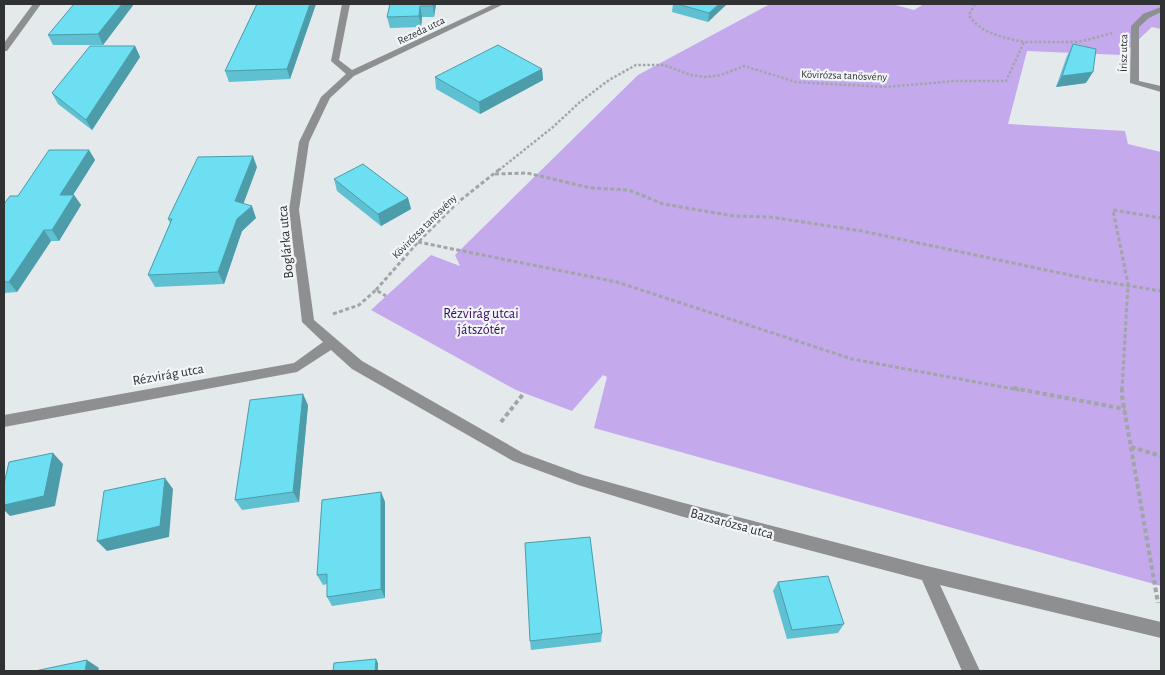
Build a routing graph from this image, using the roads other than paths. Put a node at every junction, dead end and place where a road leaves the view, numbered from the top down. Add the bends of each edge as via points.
1 (37, 4) edge
2 (346, 4) edge
3 (500, 4) edge
4 (1161, 9) edge
5 (4, 49) edge
6 (351, 74) junction
7 (1161, 89) edge
8 (331, 343) junction
9 (4, 421) edge
10 (927, 574) junction
11 (1161, 630) edge
12 (972, 671) edge

1 - 5 street
2 - 6 street via 335,61
3 - 6 street, Rezeda utca
4 - 7 street, Írisz utca via 1135,26 1134,82
6 - 8 street, Boglárka utca via 326,97 304,142 294,210 308,322
8 - 9 street, Rézvirág utca via 298,367
8 - 10 street, Bazsarózsa utca via 357,365 518,457 583,481 680,510
10 - 11 street, Bazsarózsa utca
10 - 12 street

